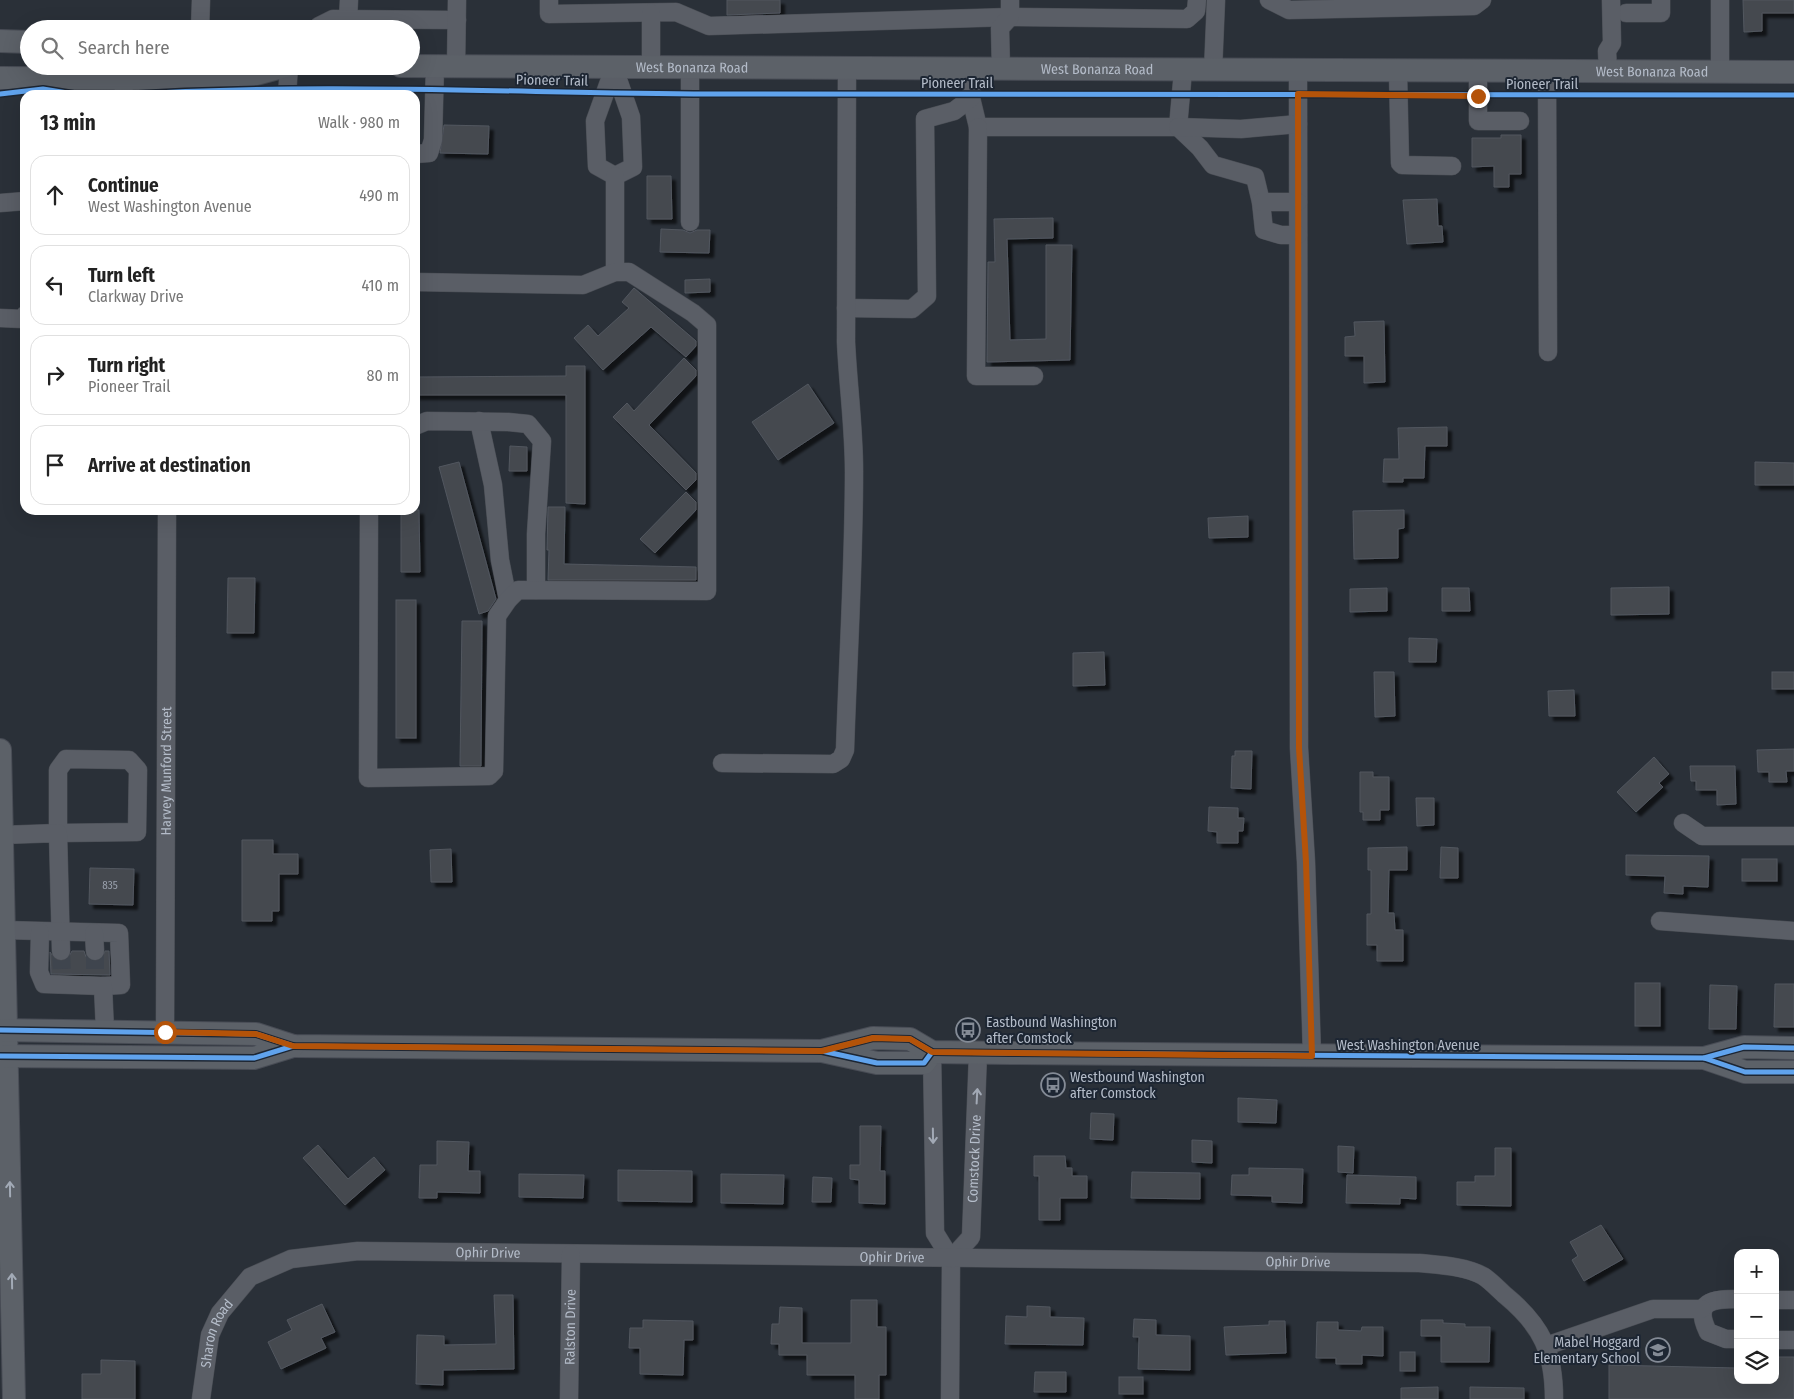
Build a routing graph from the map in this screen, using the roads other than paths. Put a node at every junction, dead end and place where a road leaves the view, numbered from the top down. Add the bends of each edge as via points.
1 (201, 0) edge
2 (349, 0) edge
3 (457, 0) edge
4 (549, 0) edge
5 (1197, 0) edge
6 (1216, 0) edge
7 (1268, 0) edge
8 (1482, 0) edge
9 (1601, 0) edge
10 (1611, 0) edge
11 (1661, 0) edge
12 (1720, 0) edge
13 (676, 6) edge
14 (1010, 8) edge
15 (651, 13) junction
16 (1626, 13) dead end
17 (348, 19) junction
18 (200, 20) edge
19 (330, 20) edge
20 (457, 20) junction
21 (0, 41) edge
22 (20, 42) edge
23 (1607, 62) junction
24 (420, 66) edge
25 (446, 66) junction
26 (614, 68) junction
27 (651, 68) junction
28 (690, 68) junction
29 (847, 69) junction
30 (974, 70) junction
31 (1001, 70) junction
32 (1183, 71) junction
33 (1213, 71) junction
34 (1298, 72) junction
35 (1398, 72) junction
36 (1478, 72) junction
37 (1547, 72) junction
38 (1720, 72) junction
39 (1794, 72) edge
40 (253, 75) edge
41 (288, 75) edge
42 (0, 78) edge
43 (124, 87) edge
44 (167, 88) edge
45 (287, 90) edge
46 (970, 98) junction
47 (1520, 121) dead end
48 (1298, 124) junction
49 (978, 127) junction
50 (1178, 127) junction
51 (420, 154) edge
52 (1452, 166) dead end
53 (615, 176) junction
54 (20, 201) edge
55 (1261, 202) junction
56 (1298, 202) junction
57 (0, 203) edge
58 (690, 222) dead end
59 (1298, 235) junction
60 (615, 272) junction
61 (420, 282) edge
62 (846, 308) junction
63 (0, 318) edge
64 (20, 319) edge
65 (1548, 352) dead end
66 (1034, 376) dead end
67 (479, 421) junction
68 (420, 424) edge
69 (167, 515) edge
70 (369, 515) edge
71 (536, 590) junction
72 (508, 600) junction
73 (0, 750) edge
74 (722, 763) dead end
75 (1683, 823) dead end
76 (58, 833) junction
77 (2, 835) junction
78 (1794, 836) edge
79 (1660, 921) dead end
80 (4, 930) junction
81 (1794, 931) edge
82 (40, 932) junction
83 (61, 932) junction
84 (94, 933) junction
85 (61, 951) tunnel mouth
86 (94, 951) tunnel mouth
87 (98, 983) junction
88 (3, 1030) edge
89 (105, 1032) junction
90 (165, 1032) junction
91 (293, 1046) junction
92 (1794, 1048) edge
93 (932, 1052) junction
94 (978, 1053) junction
95 (4, 1056) edge
96 (1312, 1056) junction
97 (1704, 1058) junction
98 (1794, 1072) edge
99 (571, 1254) junction
100 (951, 1259) junction
101 (250, 1278) joint
102 (1734, 1300) edge
103 (1779, 1300) edge
104 (1794, 1300) edge
105 (1702, 1309) junction
106 (7, 1321) edge
107 (1734, 1339) edge
108 (1779, 1340) edge
109 (1794, 1340) edge
110 (1546, 1346) junction
111 (14, 1399) edge
112 (201, 1399) edge
113 (569, 1399) edge
114 (950, 1399) edge
115 (1554, 1399) edge

1 - 18 street
2 - 17 street
3 - 20 street
4 - 15 street via 549,14
5 - 14 street via 1196,11 1187,19
6 - 33 street
7 - 8 street via 1289,10 1474,6
9 - 23 street via 1601,44
10 - 23 street via 1612,43
11 - 16 street via 1662,13
12 - 38 street
13 - 14 street via 709,26
13 - 15 street
14 - 31 street via 1000,28
15 - 27 street
17 - 19 street
17 - 20 street
20 - 25 street
21 - 22 main road
23 - 37 main road, West Bonanza Road
23 - 38 main road, West Bonanza Road
24 - 25 main road, West Bonanza Road
25 - 26 main road, West Bonanza Road
25 - 51 street via 433,140 429,153
26 - 27 main road, West Bonanza Road
26 - 53 street via 595,121 597,166
26 - 53 street via 632,117 633,151 633,167
27 - 28 main road, West Bonanza Road
28 - 29 main road, West Bonanza Road
28 - 58 street
29 - 30 main road, West Bonanza Road
29 - 62 street
30 - 31 main road, West Bonanza Road
30 - 46 street
31 - 32 main road, West Bonanza Road
32 - 33 main road, West Bonanza Road
32 - 50 street
33 - 34 main road, West Bonanza Road
34 - 35 main road, West Bonanza Road
34 - 48 street
35 - 36 main road, West Bonanza Road
35 - 52 street via 1400,163
36 - 37 main road, West Bonanza Road
36 - 47 street via 1478,121
37 - 65 street
38 - 39 main road, West Bonanza Road
40 - 44 main road
41 - 45 street
42 - 43 main road
43 - 44 main road
46 - 49 street
46 - 62 street via 954,111 925,119 927,296 912,309
48 - 50 street via 1241,130
48 - 56 street
49 - 50 street
49 - 66 street via 976,376
50 - 55 street via 1213,164 1255,177
53 - 60 street
54 - 57 street
55 - 56 street
55 - 59 street via 1264,230
56 - 59 street
59 - 96 street via 1299,748
60 - 61 street via 583,285
60 - 71 street via 629,272 693,313 707,326 707,590
62 - 74 street via 854,471 845,750 834,764
63 - 64 street
67 - 68 street
67 - 71 street via 528,424 542,441
67 - 72 street via 492,485
69 - 90 street, Harvey Munford Street
70 - 72 street via 368,778 489,776 494,771 497,616
71 - 72 street via 518,590
73 - 77 main road
75 - 78 street via 1702,836
76 - 76 street via 137,832 138,770 129,760 66,759 58,770
76 - 77 street
76 - 83 street
77 - 80 main road
79 - 81 street
80 - 82 street
80 - 88 main road
82 - 83 street
82 - 87 street via 39,972 44,984 62,981
83 - 84 street
83 - 85 street
84 - 86 street
84 - 87 street via 119,933 121,985
87 - 89 street
88 - 89 main road, West Washington Avenue
88 - 95 main road
89 - 90 main road, West Washington Avenue
90 - 91 main road, West Washington Avenue via 256,1034
91 - 93 main road, West Washington Avenue via 822,1051 873,1038 910,1039
91 - 95 main road, West Washington Avenue via 254,1058
92 - 97 main road, West Washington Avenue via 1744,1047
93 - 94 main road, West Washington Avenue
93 -> 100 street via 935,1234
94 - 96 main road, West Washington Avenue
100 -> 94 street, Comstock Drive via 971,1237
106 -> 95 main road
96 - 97 main road, West Washington Avenue
97 - 98 main road, West Washington Avenue via 1745,1072
99 - 100 street, Ophir Drive
99 - 101 street, Ophir Drive via 358,1250 291,1259
99 - 113 street, Ralston Drive
100 - 110 street, Ophir Drive via 1419,1263 1454,1267 1482,1276 1524,1311 1538,1328
100 - 114 street
101 - 112 street, Sharon Road via 220,1313 210,1335
102 - 105 street via 1718,1300
103 - 104 street
105 - 107 street via 1702,1319 1708,1332
105 - 110 street via 1653,1309
106 - 111 main road
108 - 109 street
110 - 115 street, Ophir Drive via 1554,1381

